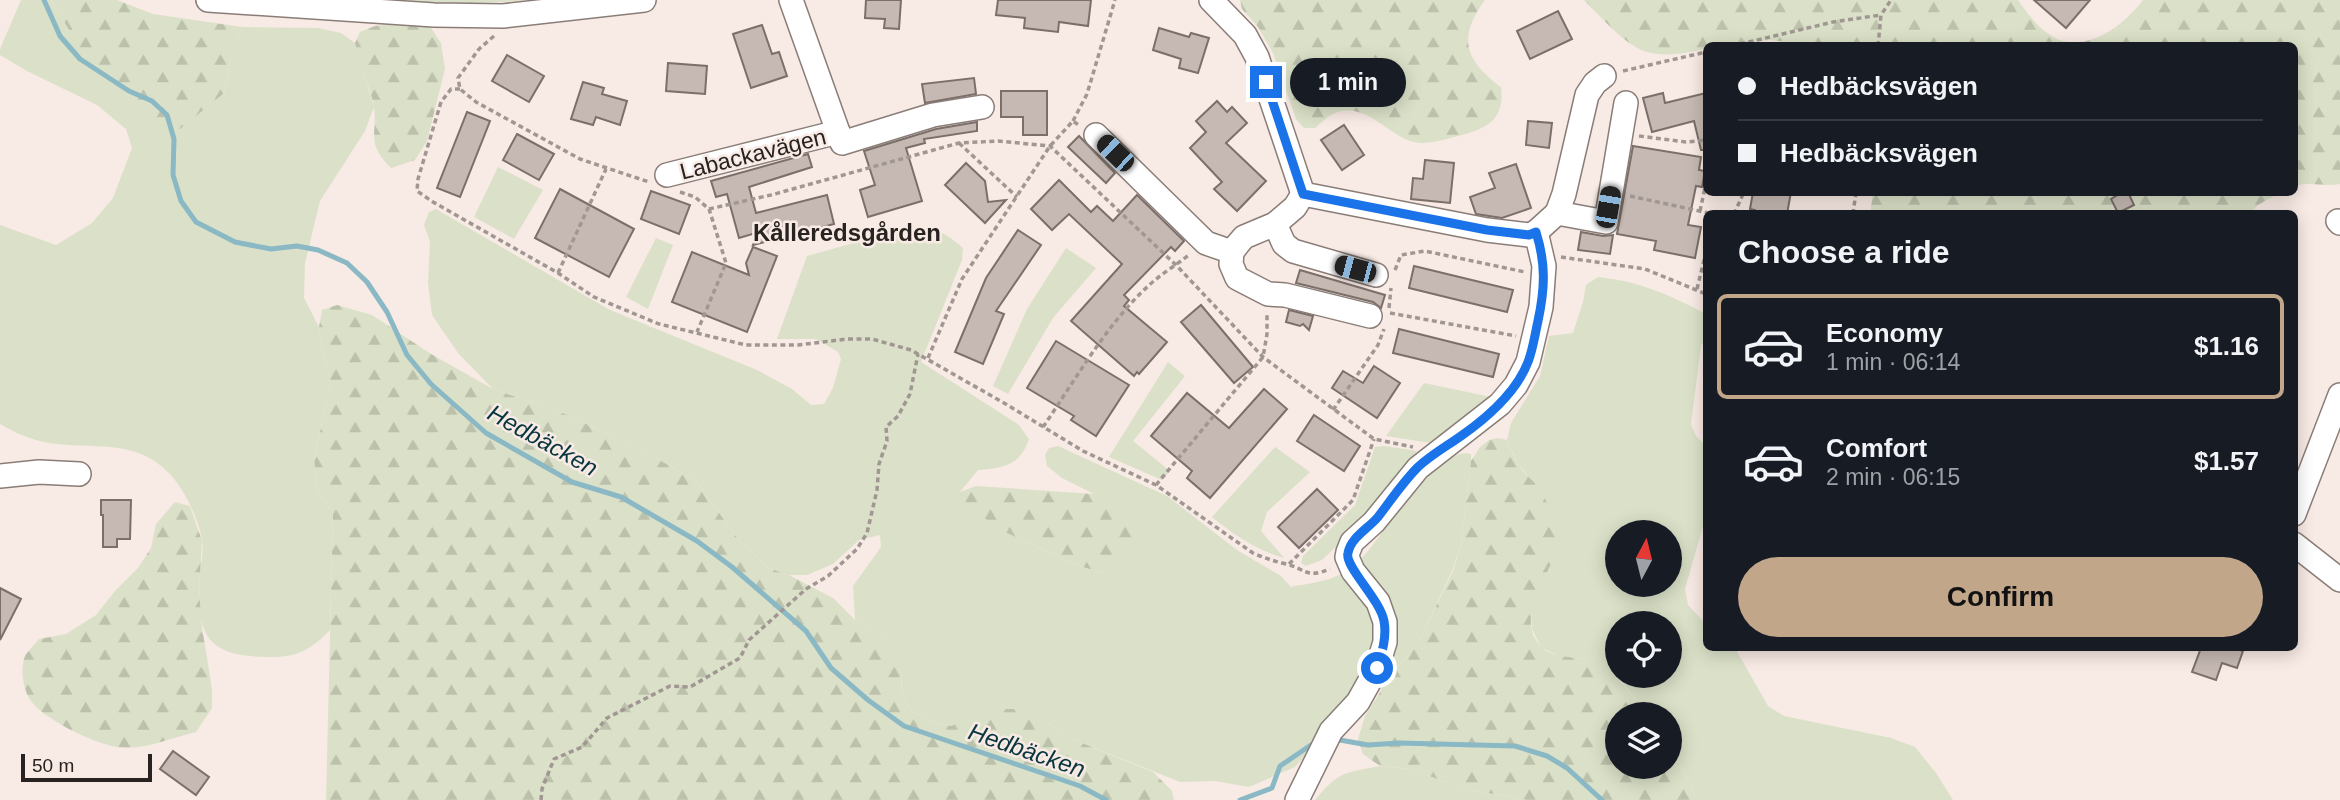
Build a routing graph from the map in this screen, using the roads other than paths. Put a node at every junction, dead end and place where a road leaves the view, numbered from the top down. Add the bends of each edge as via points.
1 (208, 0) edge
2 (644, 0) edge
3 (791, 0) edge
4 (1211, 0) edge
5 (431, 8) edge
6 (1604, 76) road end
7 (1626, 103) dead end
8 (982, 107) dead end
9 (1096, 135) road end
10 (840, 137) junction
11 (662, 180) road end
12 (1303, 194) junction
13 (1557, 213) junction
14 (1275, 224) junction
15 (1536, 232) junction
16 (1232, 252) junction
17 (1376, 275) dead end
18 (1379, 314) road end
19 (2340, 395) edge
20 (79, 474) dead end
21 (0, 476) edge
22 (2298, 504) edge
23 (2298, 547) edge
24 (2340, 580) edge
25 (1297, 800) edge

1 - 5 street
2 - 5 street via 503,16
3 - 10 street, Labackavägen
4 - 12 street via 1245,35 1257,57
6 - 13 street via 1587,95
7 - 13 street via 1606,222
8 - 10 street, Labackavägen
9 - 16 street via 1206,243
10 - 11 street, Labackavägen
12 - 14 street
12 - 15 street via 1487,230
13 - 15 street
14 - 16 street via 1244,237
14 - 17 street via 1284,244 1293,251
15 - 25 street via 1544,265 1534,339 1516,385 1464,434 1418,468 1352,542 1348,561 1378,602 1385,642 1377,668 1358,702 1331,731
16 - 18 street via 1237,278 1268,294
19 - 22 street
20 - 21 street
23 - 24 street

